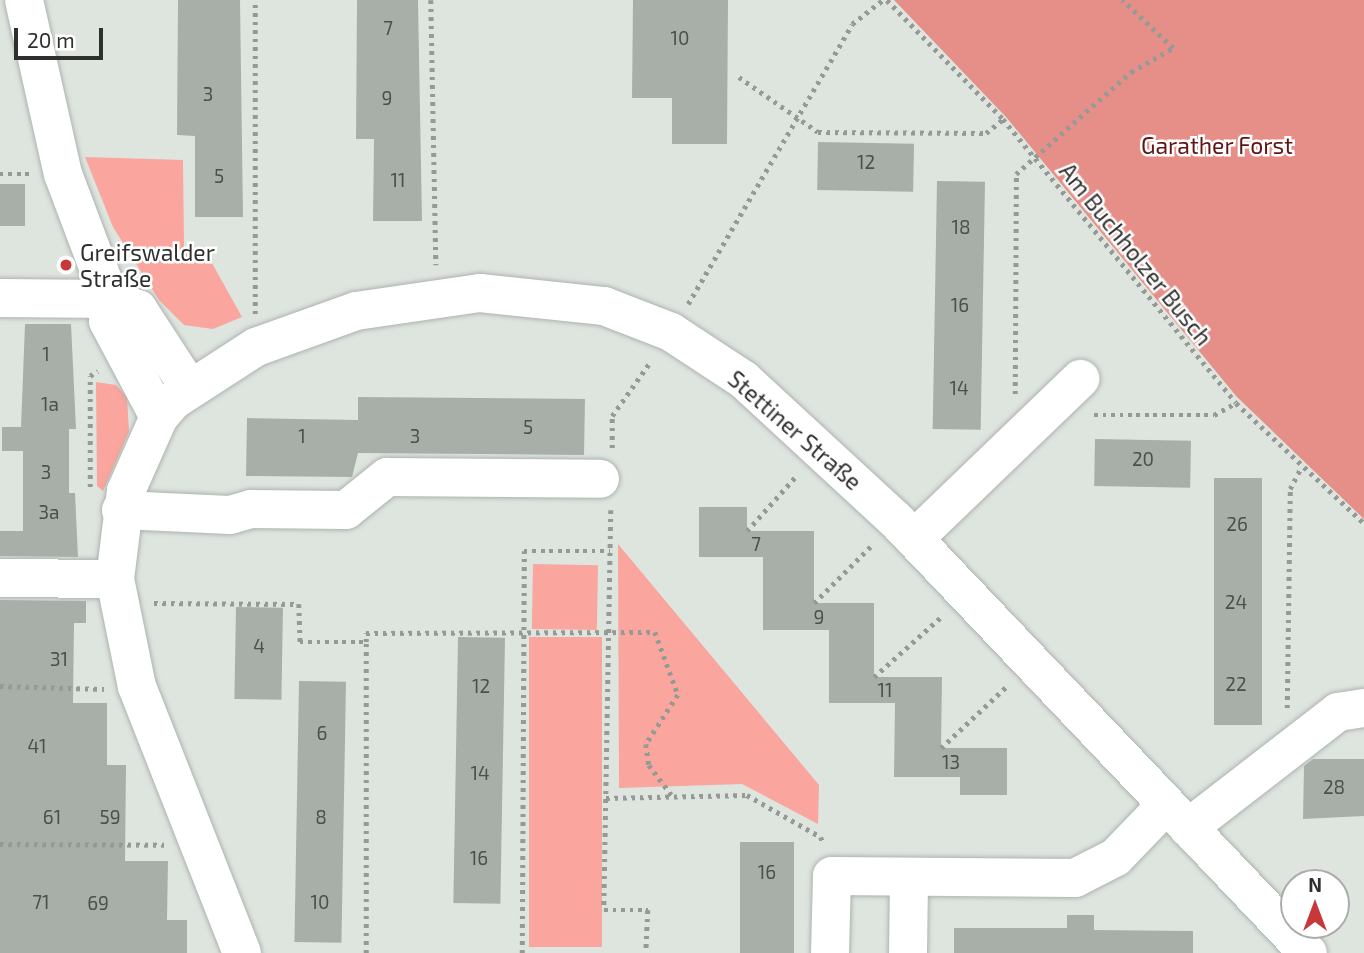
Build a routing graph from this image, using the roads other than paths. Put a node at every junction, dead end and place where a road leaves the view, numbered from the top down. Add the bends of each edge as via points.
1 (24, 0) edge
2 (0, 298) edge
3 (110, 299) junction
4 (188, 386) junction
5 (1071, 387) road end
6 (159, 416) junction
7 (600, 479) dead end
8 (119, 516) junction
9 (905, 530) junction
10 (0, 578) edge
11 (116, 591) junction
12 (1364, 708) edge
13 (1177, 816) junction
14 (909, 877) junction
15 (242, 953) edge
16 (830, 953) edge
17 (908, 953) edge
18 (1308, 953) edge

1 - 3 street via 63,174
2 - 3 street
3 - 4 street via 138,309
3 - 6 street via 108,321
4 - 6 street, Stettiner Straße
4 - 9 street, Stettiner Straße via 256,347 356,311 437,296 561,297 634,316 744,380
5 - 9 street via 1015,440
6 - 8 street
7 - 8 street via 387,477 346,510 251,509 230,515
8 - 11 street
9 - 13 street, Stettiner Straße
10 - 11 street
11 - 15 street via 137,687
12 - 13 street via 1338,712 1287,751
13 - 14 street via 1097,872 1075,878
13 - 18 street, Stettiner Straße
14 - 16 street via 832,876
14 - 17 street

